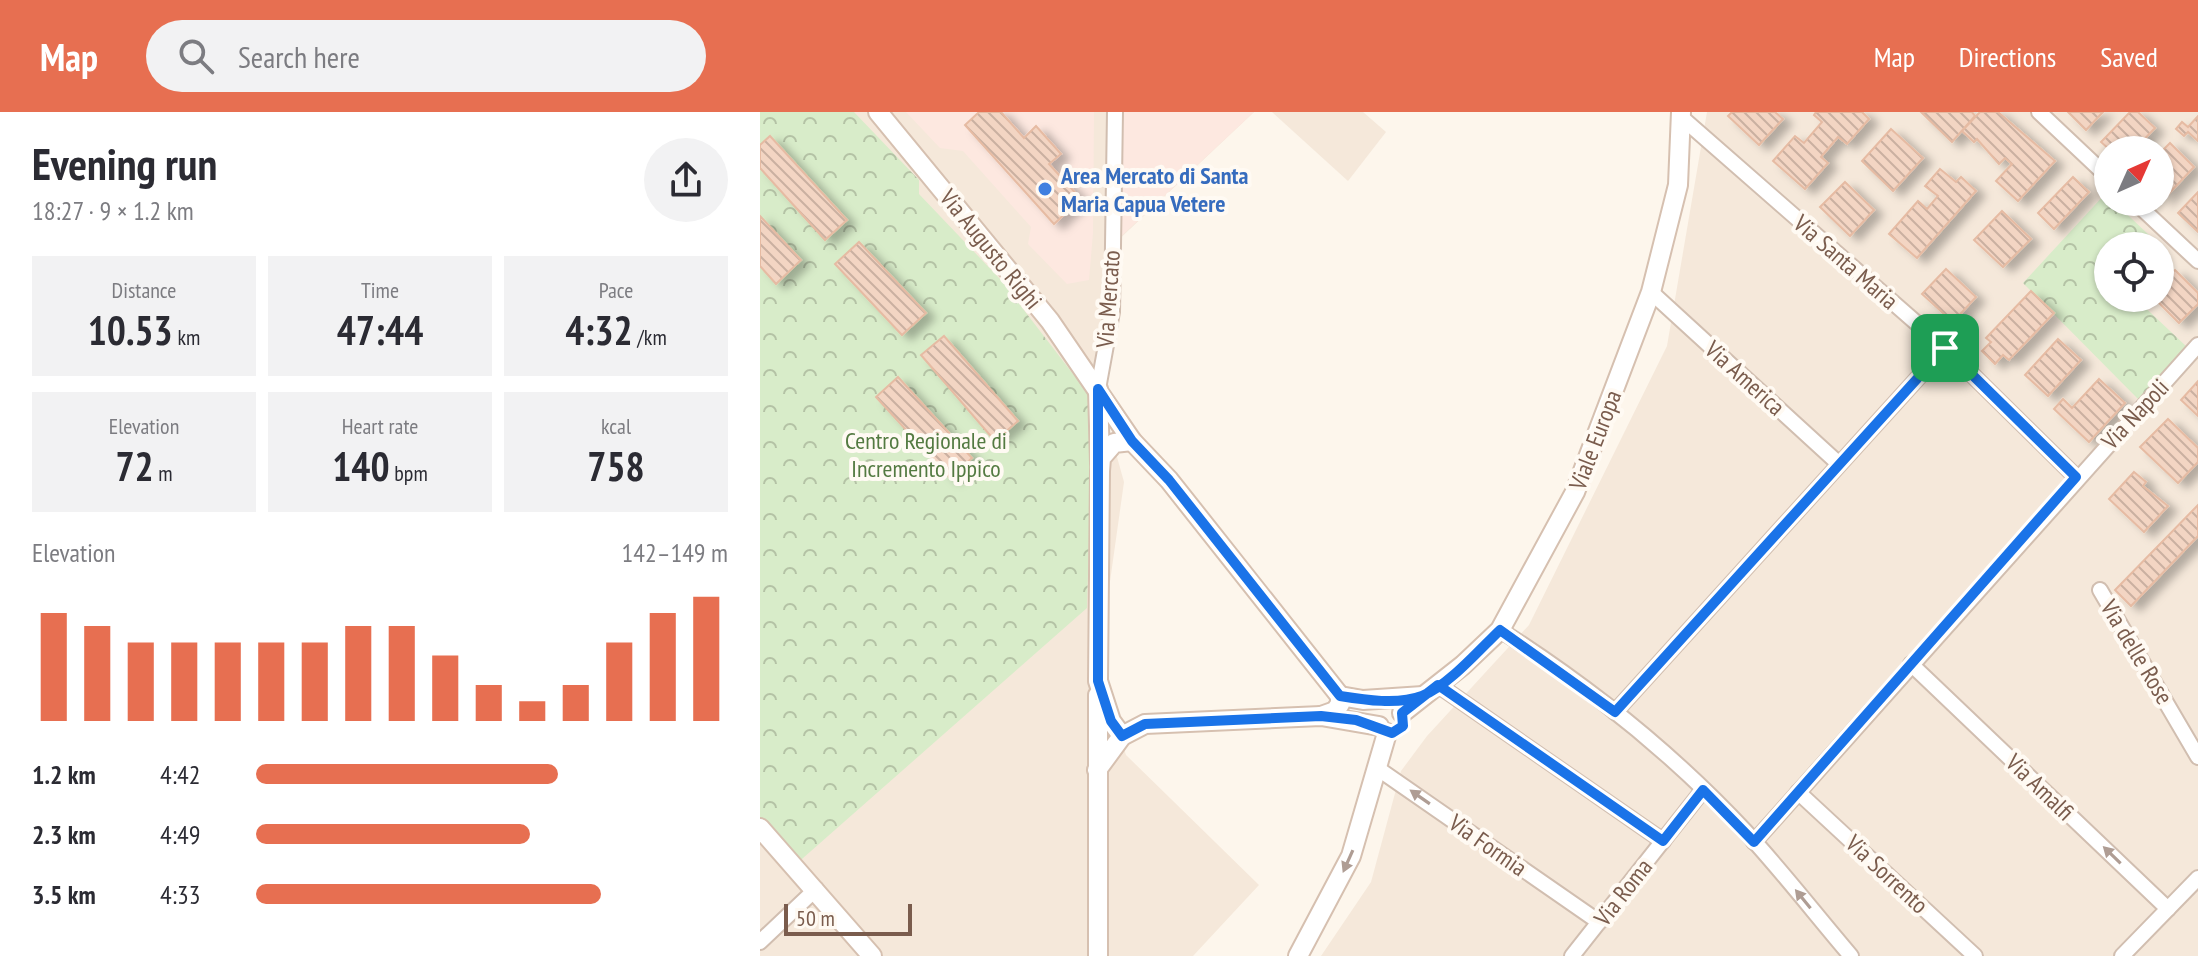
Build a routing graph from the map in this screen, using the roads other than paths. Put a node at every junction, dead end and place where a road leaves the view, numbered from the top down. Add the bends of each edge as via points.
1 (878, 112) edge
2 (1115, 112) edge
3 (2039, 112) edge
4 (1681, 115) edge
5 (2094, 164) edge
6 (2150, 216) edge
7 (2198, 261) edge
8 (1651, 292) junction
9 (2198, 345) edge
10 (1945, 348) junction
11 (1098, 389) junction
12 (1132, 441) junction
13 (1839, 464) junction
14 (1100, 471) junction
15 (2076, 477) junction
16 (2100, 590) dead end
17 (1500, 630) junction
18 (1911, 664) junction
19 (1098, 681) junction
20 (1430, 690) junction
21 (1340, 696) junction
22 (1615, 712) junction
23 (1321, 716) junction
24 (1383, 729) junction
25 (1122, 736) junction
26 (2198, 757) edge
27 (1377, 768) junction
28 (1097, 770) junction
29 (1703, 790) junction
30 (1798, 792) junction
31 (760, 828) edge
32 (1663, 841) junction
33 (1754, 842) junction
34 (2198, 878) edge
35 (816, 889) junction
36 (2168, 909) junction
37 (1599, 922) junction
38 (760, 942) edge
39 (872, 956) edge
40 (1098, 956) edge
41 (1298, 956) edge
42 (1572, 956) edge
43 (1851, 956) edge
44 (1975, 956) edge
45 (2122, 956) edge

1 - 11 street, Via Augusto Righi via 1050,321
2 - 11 street, Via Mercato via 1112,312
3 - 5 street
4 - 8 street, Viale Europa via 1678,185
4 - 10 street, Via Santa Maria
6 - 7 street
8 - 13 street, Via America
8 - 17 street, Viale Europa via 1575,492
9 - 15 street, Via Napoli
10 - 13 street
10 - 15 street, Via Santa Maria
11 - 12 street, Via Augusto Righi
11 - 14 street
12 - 14 street via 1114,443 1101,458
12 - 21 street, Via Augusto Righi via 1169,480
13 - 22 street
14 - 19 street
15 - 18 street, Via Napoli
16 - 26 street, Via delle Rose
17 - 20 street, Viale Europa
17 - 22 street
18 - 30 street, Via Napoli
36 -> 18 street, Via Amalfi
19 - 25 street via 1111,721
19 - 28 street
20 - 21 street via 1390,700
20 - 24 street, Viale Europa via 1402,713 1387,708 1380,713
20 - 32 street
21 - 23 street via 1335,711
22 - 29 street
23 - 24 street
23 - 25 street via 1145,724
24 - 27 street
25 - 28 street
37 -> 27 street, Via Formia
27 -> 41 street via 1351,856
28 - 40 street
29 - 32 street, Via Roma
29 - 33 street
30 - 33 street, Via Napoli
30 - 44 street, Via Sorrento
31 - 35 street
32 - 37 street, Via Roma
43 -> 33 street
34 - 36 street
35 - 38 street
35 - 39 street
36 - 45 street
37 - 42 street, Via Roma

